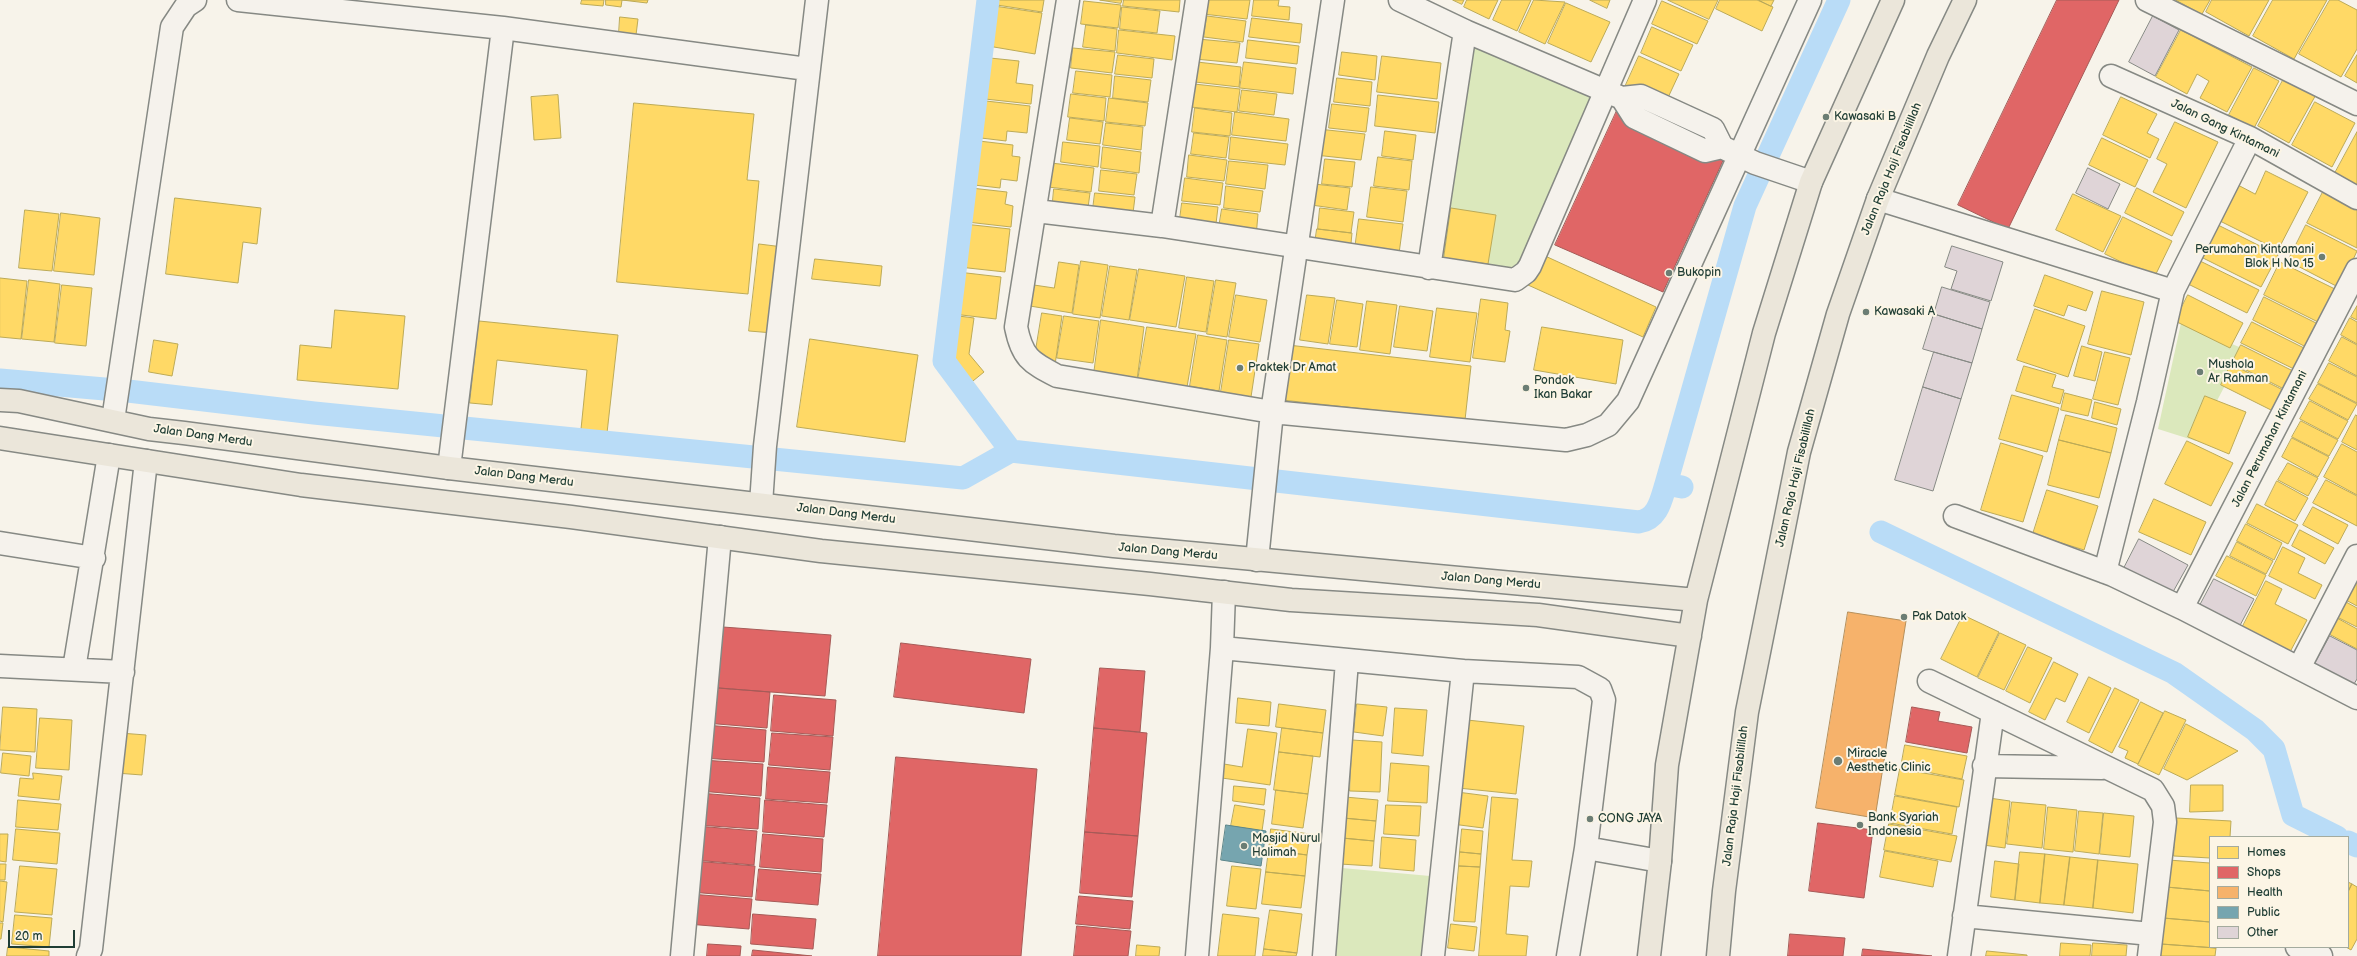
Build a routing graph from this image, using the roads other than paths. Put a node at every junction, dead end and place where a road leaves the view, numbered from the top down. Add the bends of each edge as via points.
1 (195, 0) edge
2 (238, 0) edge
3 (817, 0) edge
4 (1068, 0) edge
5 (1198, 0) edge
6 (1333, 0) edge
7 (1400, 0) edge
8 (1645, 0) edge
9 (1810, 0) edge
10 (1893, 0) edge
11 (1965, 0) edge
12 (2148, 0) edge
13 (503, 28) junction
14 (1465, 31) junction
15 (807, 69) junction
16 (2111, 76) dead end
17 (1613, 94) junction
18 (2357, 104) edge
19 (2250, 138) junction
20 (1739, 155) junction
21 (1811, 182) junction
22 (2357, 198) edge
23 (1878, 199) junction
24 (1036, 211) junction
25 (1162, 226) junction
26 (1297, 247) junction
27 (1429, 268) junction
28 (2357, 270) edge
29 (2173, 290) junction
30 (0, 400) edge
31 (1272, 412) junction
32 (113, 420) junction
33 (0, 438) edge
34 (109, 455) junction
35 (146, 461) junction
36 (449, 468) junction
37 (520, 476) junction
38 (762, 504) junction
39 (515, 510) junction
40 (1955, 516) dead end
41 (720, 537) junction
42 (0, 543) edge
43 (2357, 556) edge
44 (94, 558) junction
45 (1257, 560) junction
46 (2105, 572) junction
47 (1574, 588) junction
48 (1224, 592) junction
49 (1696, 600) junction
50 (2182, 608) junction
51 (1568, 618) junction
52 (1690, 636) junction
53 (1222, 648) junction
54 (1347, 661) junction
55 (0, 666) edge
56 (2299, 668) junction
57 (74, 669) junction
58 (1463, 671) junction
59 (123, 672) junction
60 (1929, 681) dead end
61 (2357, 698) edge
62 (1993, 712) junction
63 (1984, 766) junction
64 (2109, 768) junction
65 (1586, 848) junction
66 (1660, 861) junction
67 (1964, 916) junction
68 (2151, 934) junction
69 (88, 956) edge
70 (682, 956) edge
71 (1197, 956) edge
72 (1324, 956) edge
73 (1433, 956) edge
74 (1568, 956) edge
75 (1649, 956) edge
76 (1718, 956) edge
77 (1959, 956) edge
78 (2149, 956) edge

1 - 32 street via 186,6 172,27
2 - 13 street
3 - 15 street
4 - 24 street
5 - 25 street
6 - 26 street
7 - 14 street
8 - 17 street
9 - 20 street
10 - 21 main road
11 - 23 main road, Jalan Raja Haji Fisabilillah via 1938,56
12 - 18 street
13 - 15 street
13 - 36 street
14 - 17 street
14 - 27 street
15 - 38 street via 765,446
16 - 19 street, Jalan Gang Kintamani
17 - 20 street via 1634,117 1664,132 1705,151
17 - 27 street via 1526,272 1512,280
19 - 22 street, Jalan Gang Kintamani
19 - 29 street
20 - 21 street
20 - 31 street via 1628,401 1608,425 1587,435 1566,440
21 - 49 main road via 1764,333
23 - 29 street
23 - 76 main road, Jalan Raja Haji Fisabilillah via 1838,314 1799,452 1747,712
24 - 25 street
24 - 31 street via 1016,327 1020,347 1035,365 1057,376
25 - 26 street
26 - 27 street
26 - 31 street
28 - 50 street, Jalan Perumahan Kintamani
29 - 46 street
30 - 32 main road, Jalan Dang Merdu via 19,401
31 - 45 street
32 - 36 main road, Jalan Dang Merdu via 149,429
33 - 34 main road
34 - 35 main road
34 - 44 street
35 - 39 main road via 301,485
35 - 59 street
36 - 37 main road, Jalan Dang Merdu
37 - 38 main road, Jalan Dang Merdu
37 - 39 main road
38 - 45 main road, Jalan Dang Merdu via 1114,546
39 - 41 main road
40 - 46 street
41 - 48 main road via 821,551
41 - 70 street
42 - 44 street
43 - 56 street
44 - 57 street
45 - 47 main road, Jalan Dang Merdu
46 - 50 street
47 - 49 main road, Jalan Dang Merdu
47 - 51 main road via 1580,595 1583,605 1578,614
48 - 51 main road via 1291,600
48 - 53 street
49 - 52 main road
50 - 56 street
51 - 52 main road
52 - 66 main road via 1667,765
53 - 54 street
53 - 71 street
54 - 58 street
54 - 72 street
55 - 57 street
56 - 61 street
57 - 59 street
58 - 65 street via 1578,677 1600,689 1604,700
58 - 73 street
59 - 69 street via 91,949
60 - 62 street
62 - 63 street
62 - 64 street
63 - 64 street
63 - 67 street
64 - 68 street via 2153,790 2162,806 2165,822
65 - 66 street
65 - 74 street
66 - 75 main road
67 - 68 street
67 - 77 street
68 - 78 street

